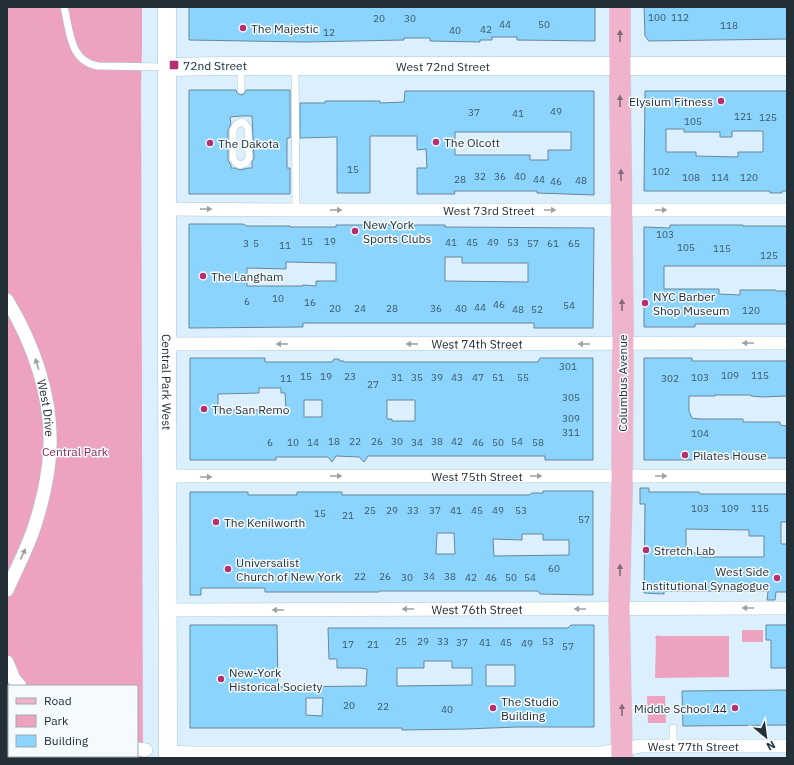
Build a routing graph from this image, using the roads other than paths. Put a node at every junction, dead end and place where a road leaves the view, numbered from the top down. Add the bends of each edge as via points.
1 (64, 7) edge
2 (167, 7) edge
3 (620, 7) edge
4 (241, 66) junction
5 (295, 66) junction
6 (620, 66) junction
7 (787, 66) edge
8 (167, 67) junction
9 (241, 90) dead end
10 (241, 119) joint
11 (167, 209) junction
12 (296, 210) junction
13 (622, 210) junction
14 (787, 210) edge
15 (7, 300) edge
16 (787, 343) edge
17 (167, 344) junction
18 (623, 344) junction
19 (167, 476) junction
20 (622, 476) junction
21 (787, 476) edge
22 (7, 590) edge
23 (787, 608) edge
24 (619, 609) junction
25 (168, 610) junction
26 (7, 662) edge
27 (19, 685) edge
28 (674, 728) dead end
29 (674, 746) junction
30 (787, 746) edge
31 (622, 754) edge
32 (168, 755) edge

1 - 8 lane, West 72nd Street via 75,51 91,65
2 - 8 main road, Central Park West
6 -> 3 main road, Columbus Avenue
4 - 5 main road, West 72nd Street
4 - 8 main road, West 72nd Street
4 - 9 lane
5 - 6 main road, West 72nd Street
5 - 12 lane
6 - 7 main road, West 72nd Street
13 -> 6 main road, Columbus Avenue
8 - 11 main road, Central Park West
10 - 10 lane via 233,130 233,159 240,165 246,163 249,158 248,128
11 -> 12 street, West 73rd Street
11 - 17 main road, Central Park West
12 -> 13 street, West 73rd Street
13 -> 14 street, West 73rd Street
18 -> 13 main road, Columbus Avenue
22 -> 15 street, West Drive via 35,527 46,483 50,447 48,415 37,363 24,331
16 -> 18 street, West 74th Street
18 -> 17 street, West 74th Street
17 - 19 main road, Central Park West
18 - 20 main road, Columbus Avenue
19 -> 20 street, West 75th Street
19 - 25 main road, Central Park West
20 -> 21 street, West 75th Street
24 -> 20 main road, Columbus Avenue
23 -> 24 street, West 76th Street
24 -> 25 street, West 76th Street
31 -> 24 main road, Columbus Avenue
25 - 32 main road, Central Park West
26 - 27 street
28 - 29 lane
29 - 30 street, West 77th Street
29 - 31 street, West 77th Street via 641,746
31 - 32 street, West 77th Street

